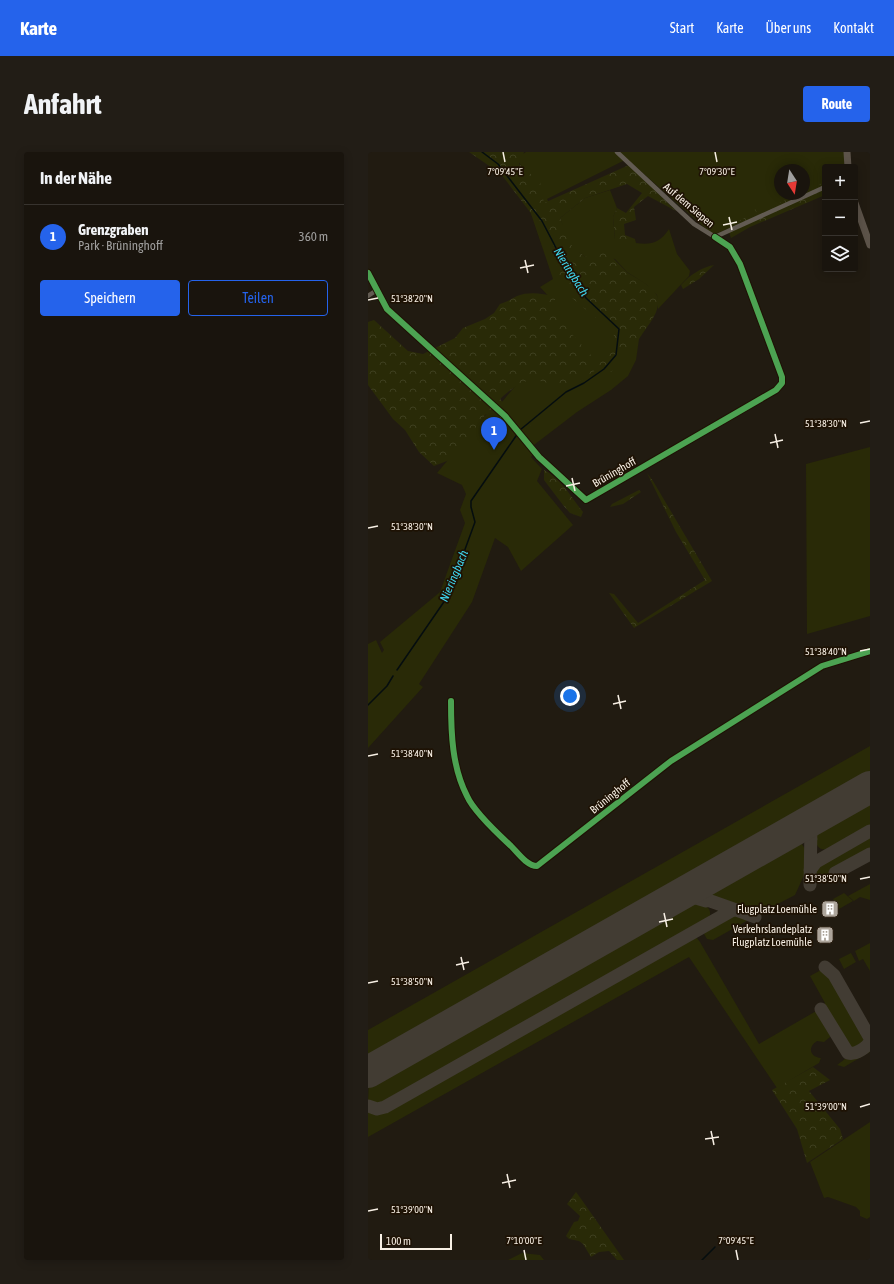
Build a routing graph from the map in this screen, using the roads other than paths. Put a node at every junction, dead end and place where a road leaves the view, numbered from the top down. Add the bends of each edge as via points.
1 (617, 152) edge
2 (846, 152) edge
3 (848, 164) edge
4 (822, 188) edge
5 (858, 211) edge
6 (714, 237) junction
7 (870, 245) edge
8 (368, 273) edge
9 (377, 290) junction
10 (368, 296) edge
11 (870, 651) edge
12 (451, 700) dead end

1 - 6 street, Auf dem Siepen via 694,224
2 - 3 street
4 - 6 street, Auf dem Siepen
5 - 7 street
6 - 9 street, Brüninghoff via 730,247 740,264 782,377 782,384 776,390 586,500 539,457 505,416 387,309
8 - 9 street, Brüninghoff
9 - 10 street
11 - 12 street, Brüninghoff via 822,666 671,761 540,865 535,866 529,864 497,832 467,797 454,753

